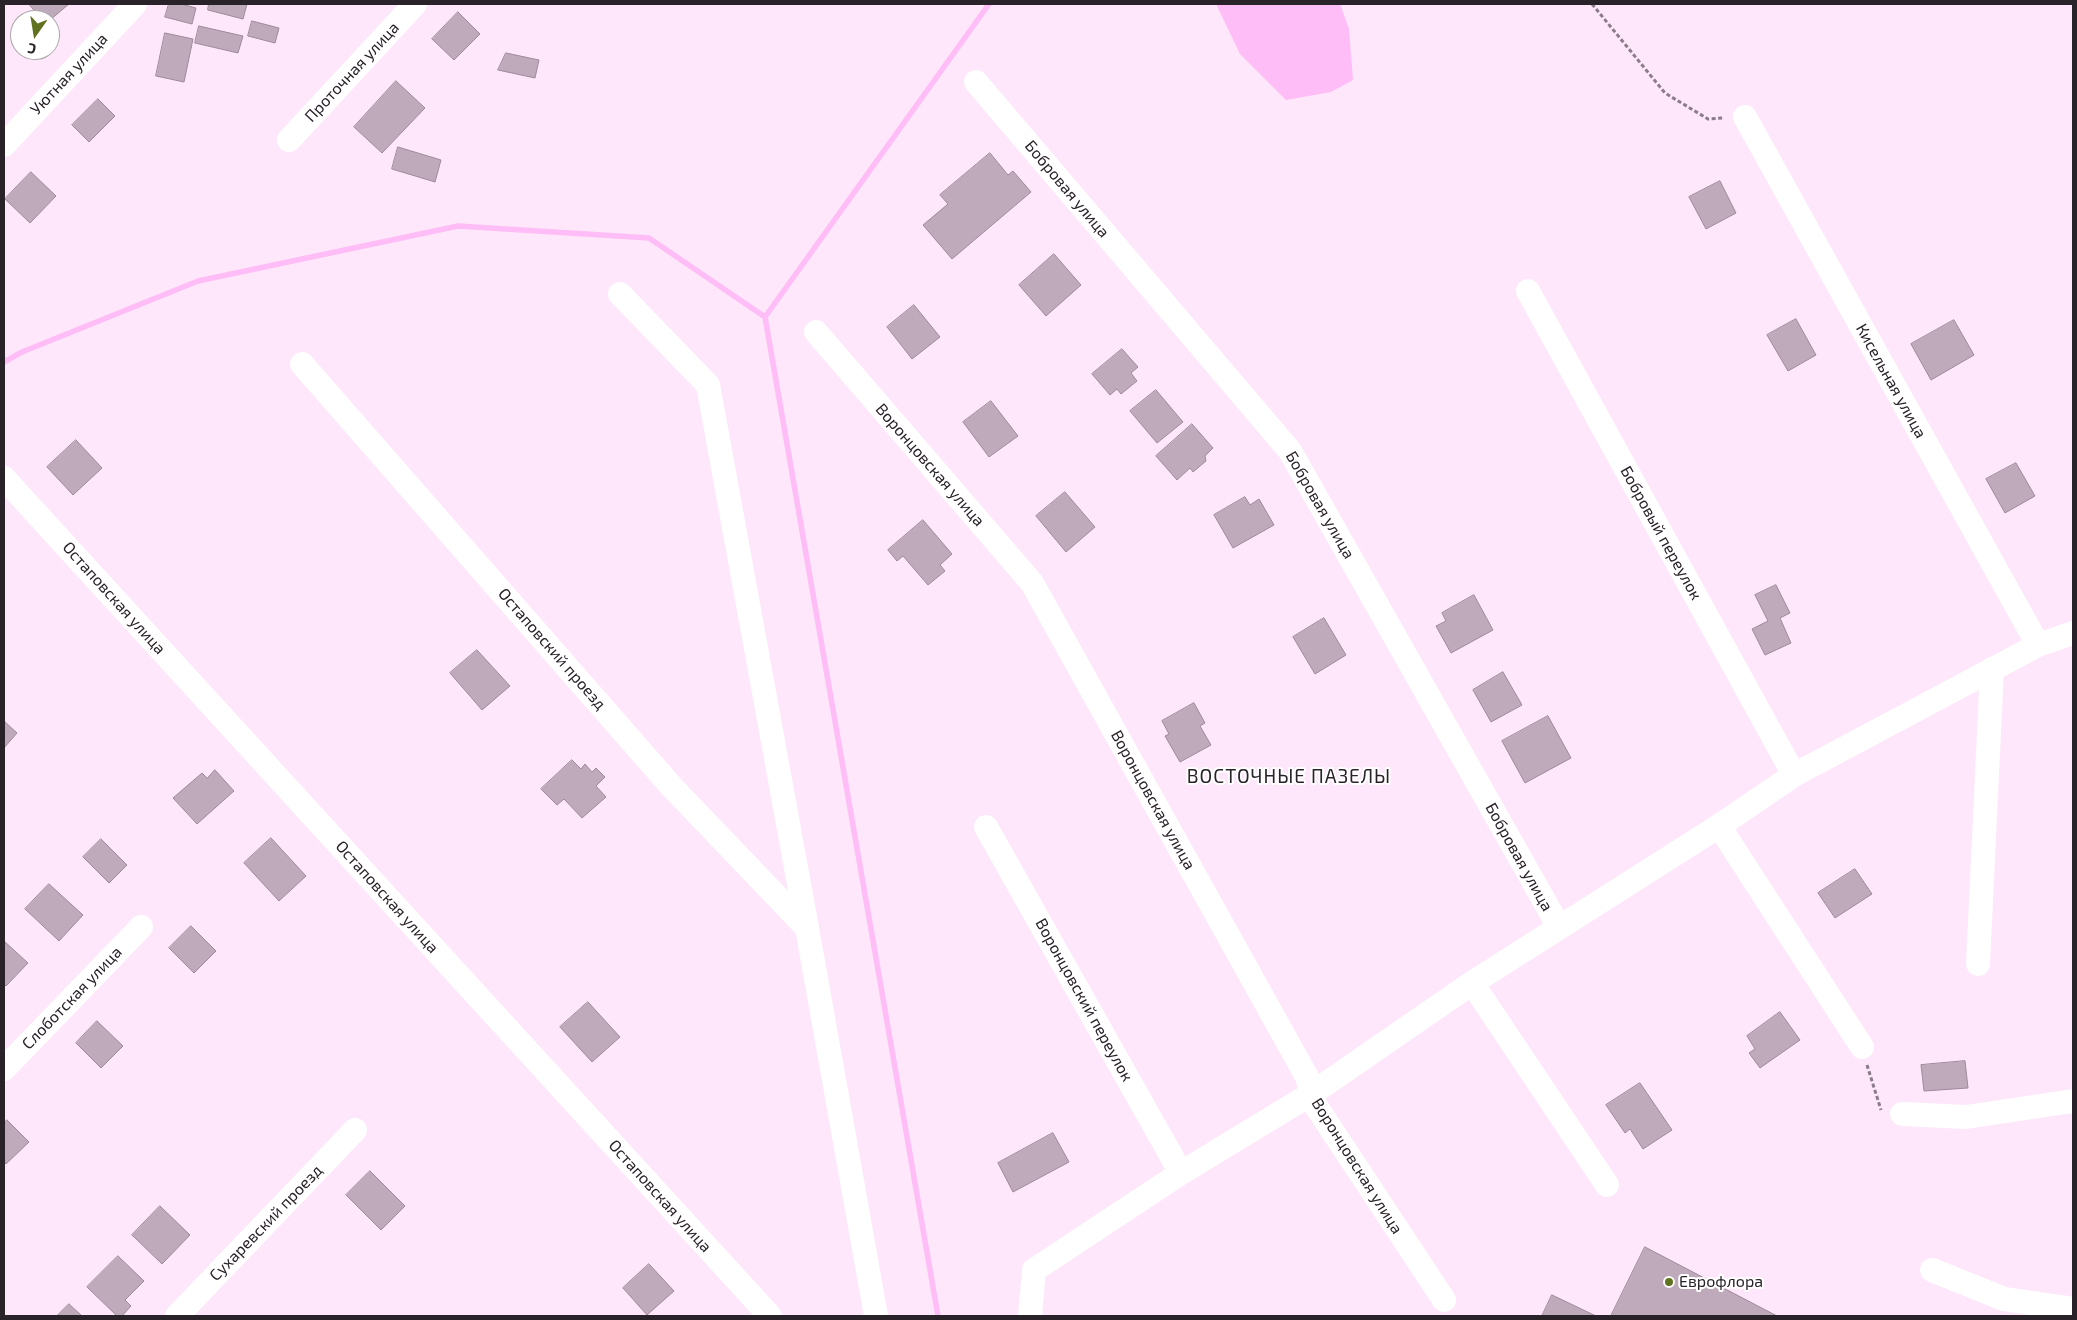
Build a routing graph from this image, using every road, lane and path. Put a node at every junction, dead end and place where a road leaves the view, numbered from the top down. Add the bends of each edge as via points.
1 (135, 4) edge
2 (415, 4) edge
3 (1592, 4) edge
4 (976, 82) dead end
5 (1744, 117) joint
6 (289, 140) dead end
7 (4, 145) edge
8 (1528, 292) dead end
9 (620, 294) dead end
10 (816, 332) dead end
11 (302, 364) dead end
12 (4, 478) edge
13 (2073, 633) edge
14 (2038, 645) junction
15 (1992, 669) junction
16 (1794, 775) junction
17 (1719, 826) junction
18 (986, 827) dead end
19 (141, 927) dead end
20 (1559, 927) junction
21 (807, 928) junction
22 (1978, 964) dead end
23 (1472, 982) junction
24 (1862, 1047) joint
25 (4, 1070) edge
26 (1311, 1094) junction
27 (2073, 1101) edge
28 (1902, 1114) joint
29 (355, 1130) dead end
30 (1181, 1173) junction
31 (1607, 1185) dead end
32 (1932, 1270) dead end
33 (1444, 1300) dead end
34 (2073, 1309) edge
35 (177, 1316) edge
36 (770, 1316) edge
37 (876, 1316) edge
38 (1030, 1316) edge

1 - 7 street, Уютная улица
2 - 6 street, Проточная улица
3 - 5 path via 1665,93 1708,119
4 - 20 street, Бобровая улица via 1290,451
5 - 14 street, Кисельная улица
8 - 16 street, Бобровый переулок
9 - 21 street via 708,385
10 - 26 street, Воронцовская улица via 1032,583 1307,1076
11 - 21 street, Остаповский проезд via 671,786
12 - 36 street, Остаповская улица
13 - 14 street
14 - 15 street
15 - 16 street
15 - 22 street
16 - 17 street
17 - 20 street
17 - 24 street
18 - 30 street, Воронцовский переулок
19 - 25 street, Слоботская улица
20 - 23 street
21 - 37 street
23 - 26 street
23 - 31 street
24 - 28 path via 1881,1112
26 - 30 street
26 - 33 street, Воронцовская улица
27 - 28 street via 1966,1117
29 - 35 street, Сухаревский проезд
30 - 38 street via 1034,1270
32 - 34 street via 2004,1299

